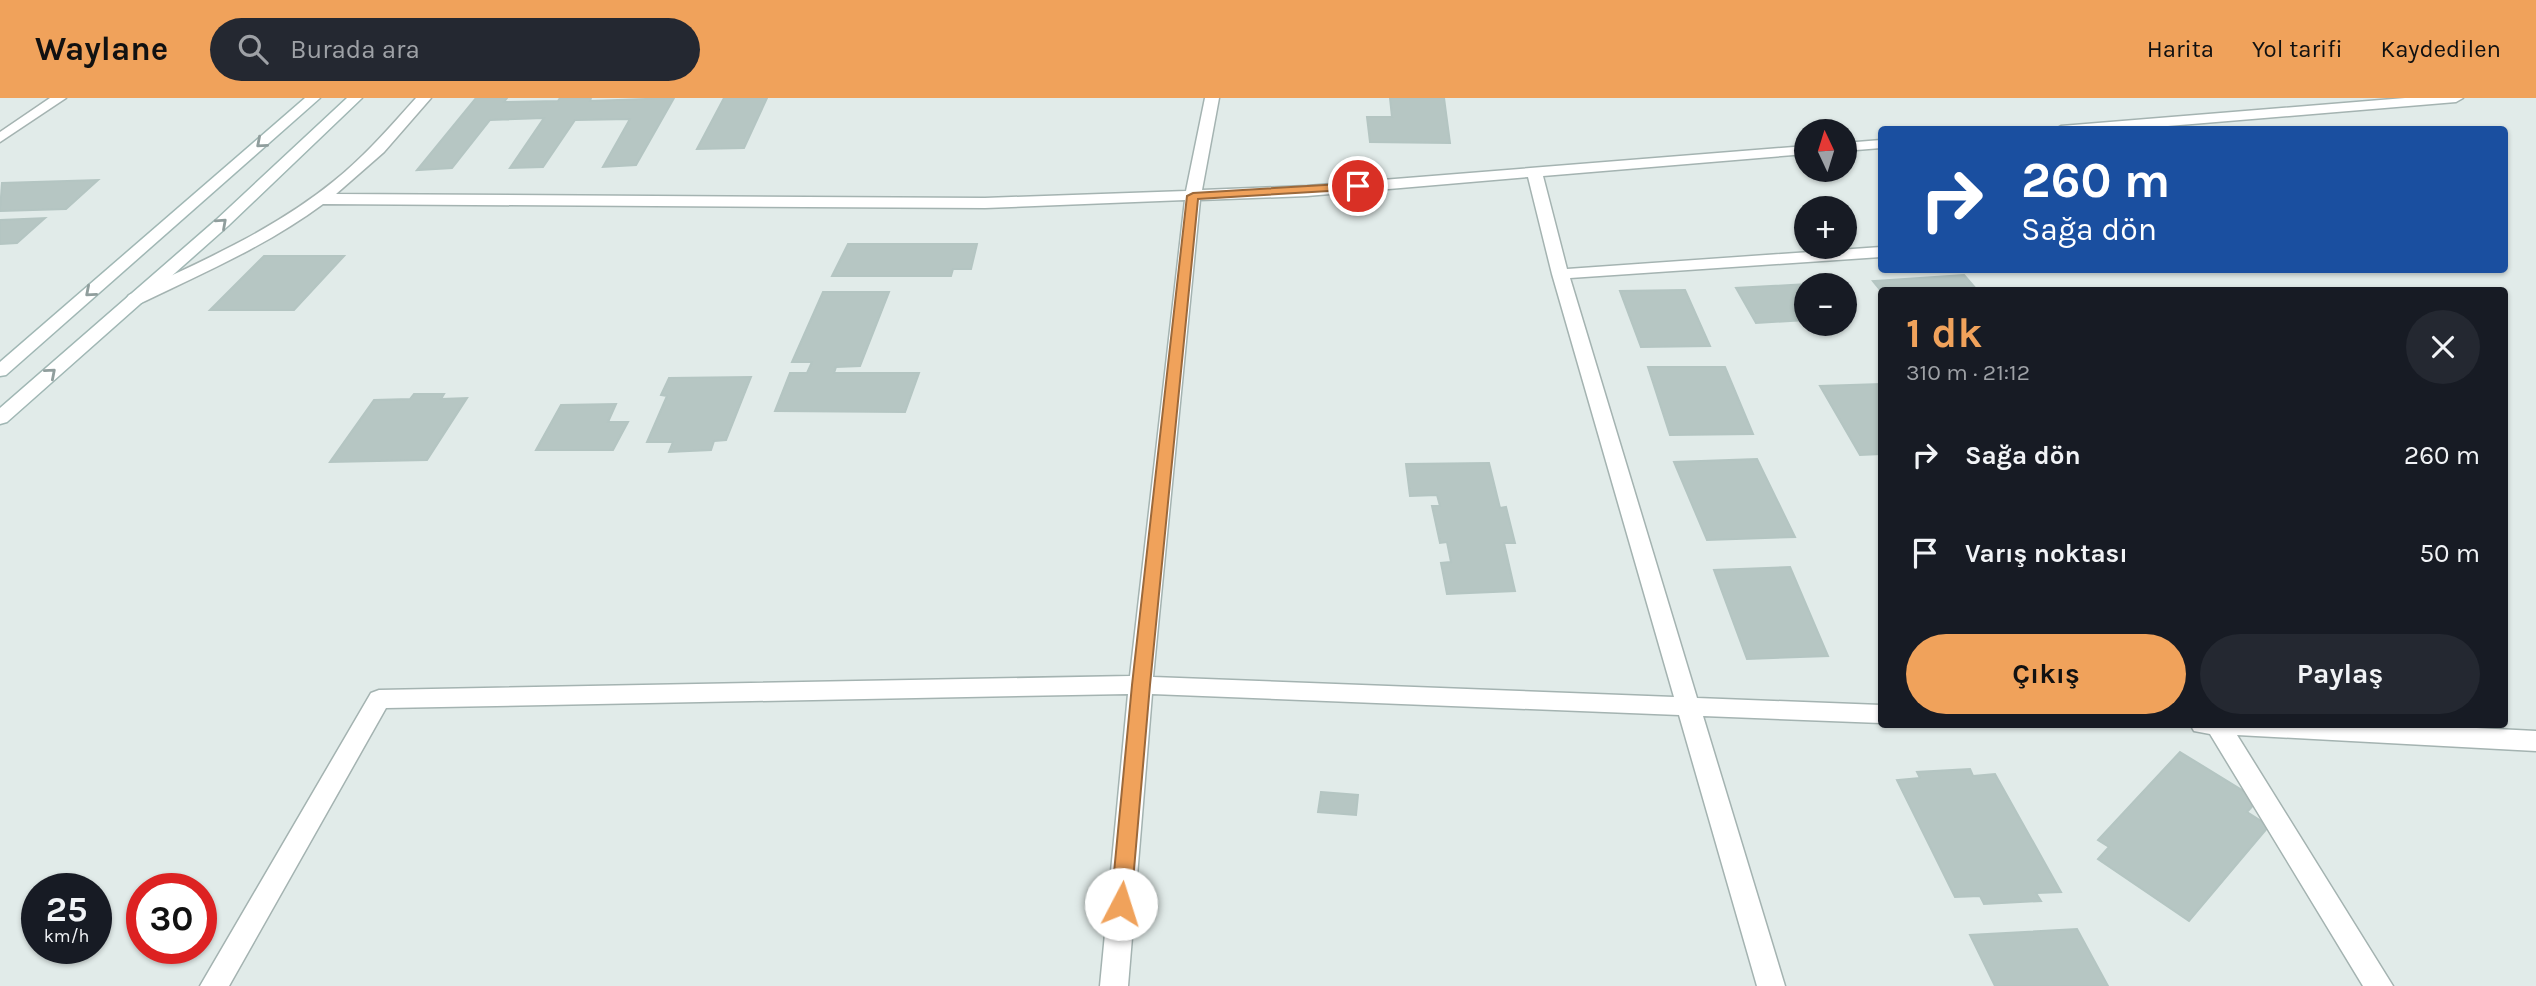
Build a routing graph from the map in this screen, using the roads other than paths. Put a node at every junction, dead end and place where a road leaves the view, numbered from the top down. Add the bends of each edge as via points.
1 (59, 98) edge
2 (313, 98) edge
3 (355, 98) edge
4 (424, 98) edge
5 (1212, 98) edge
6 (2456, 98) edge
7 (2110, 126) edge
8 (0, 138) edge
9 (1878, 144) edge
10 (1857, 146) edge
11 (1794, 151) edge
12 (1534, 172) junction
13 (1193, 196) junction
14 (318, 199) junction
15 (1878, 252) edge
16 (1560, 274) junction
17 (135, 299) junction
18 (0, 371) edge
19 (0, 418) edge
20 (1141, 685) junction
21 (1687, 707) junction
22 (1878, 714) edge
23 (2219, 728) edge
24 (2277, 728) edge
25 (2536, 741) edge
26 (214, 986) edge
27 (1114, 986) edge
28 (1771, 986) edge
29 (2379, 986) edge

1 - 8 street
2 -> 18 street
17 -> 3 street
4 - 14 street via 362,165
5 - 13 street
6 - 7 street
9 - 10 street
11 - 12 street
12 - 13 street
12 - 16 street
13 - 14 street via 985,203
13 - 20 street
14 - 17 street via 248,246
15 - 16 street
16 - 21 street
19 -> 17 street
20 - 21 street
20 - 26 street via 379,699
20 - 27 street
21 - 22 street
21 - 28 street
23 - 29 street
24 - 25 street

